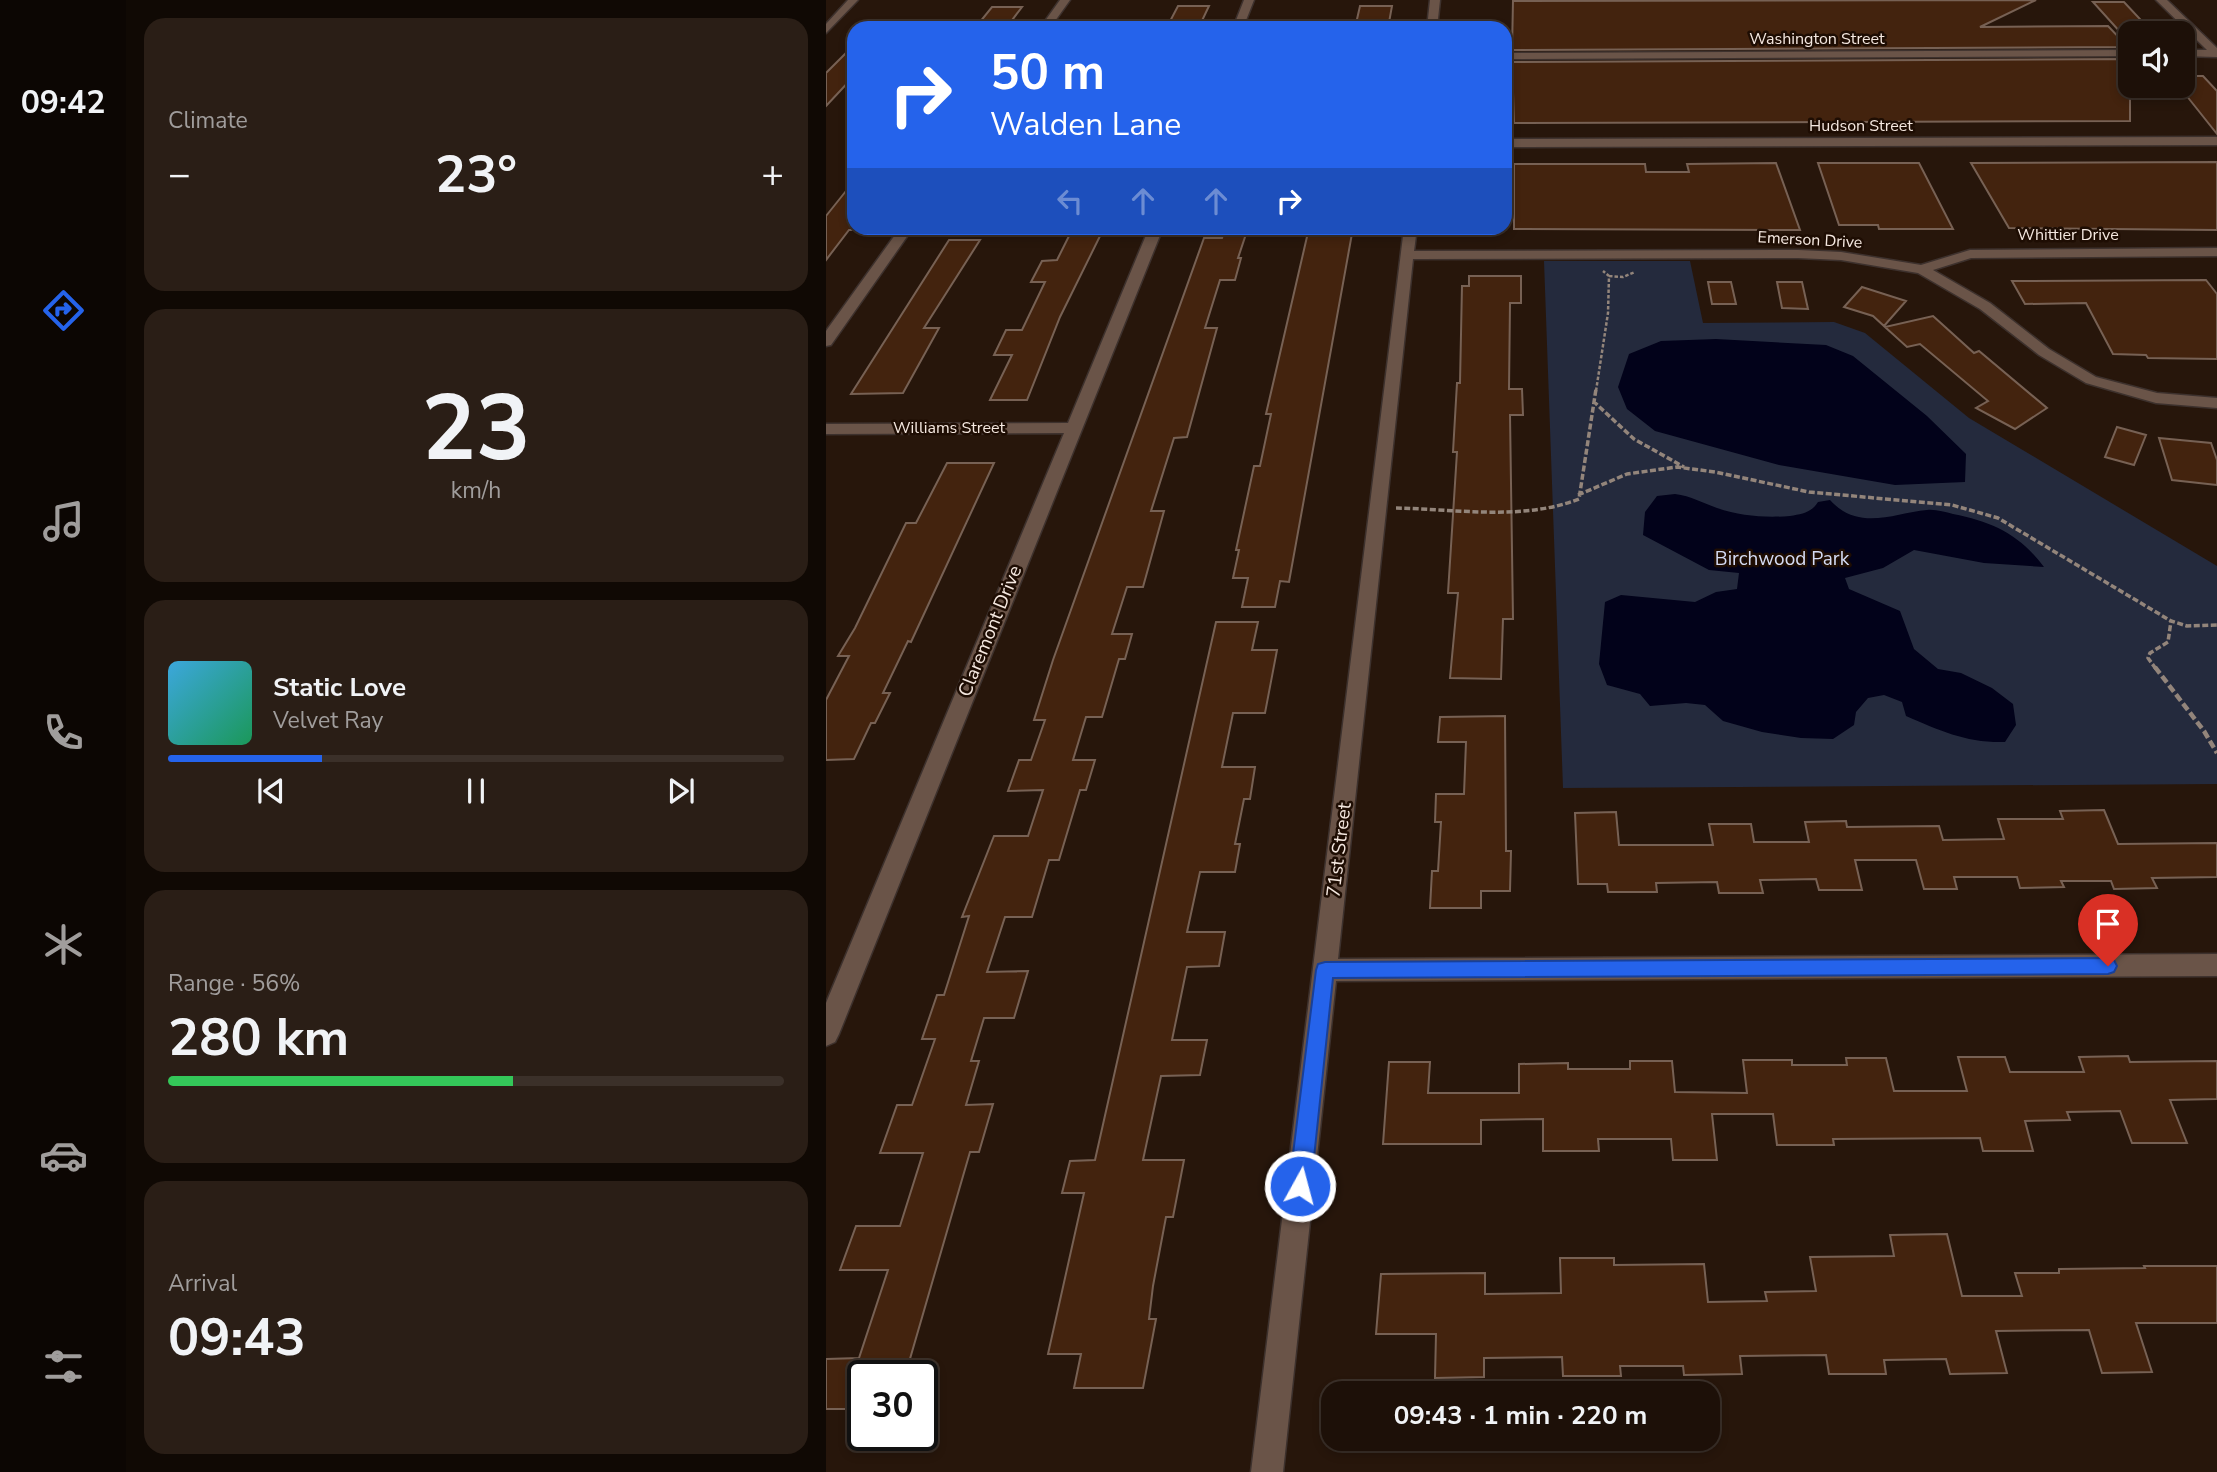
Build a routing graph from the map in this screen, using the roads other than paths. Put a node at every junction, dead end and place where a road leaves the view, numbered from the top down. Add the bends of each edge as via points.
1 (853, 0) edge
2 (1065, 0) edge
3 (1249, 0) edge
4 (1435, 0) edge
5 (2161, 0) edge
6 (1050, 21) edge
7 (1241, 21) edge
8 (1433, 21) edge
9 (826, 30) edge
10 (2195, 53) edge
11 (2118, 54) edge
12 (2217, 54) edge
13 (1512, 56) edge
14 (2217, 141) edge
15 (1512, 143) edge
16 (901, 235) edge
17 (1153, 235) edge
18 (1409, 235) edge
19 (2217, 252) edge
20 (1406, 255) junction
21 (1922, 269) junction
22 (826, 341) edge
23 (2217, 403) edge
24 (1073, 428) junction
25 (826, 429) edge
26 (2217, 965) edge
27 (1325, 970) junction
28 (826, 1034) edge
29 (1267, 1472) edge

1 - 9 street
2 - 6 street
3 - 7 street
4 - 8 street
5 - 12 street
10 - 12 street
11 - 13 street, Washington Street
14 - 15 street, Hudson Street
16 - 22 street
17 - 24 street, Claremont Drive
18 - 20 street, 71st Street
19 - 21 street, Whittier Drive via 1970,254
20 - 21 street, Emerson Drive via 1828,255
20 - 27 street, 71st Street
21 - 23 street, Emerson Drive via 1985,306 2044,352 2091,380 2156,398
24 - 25 street, Williams Street
24 - 28 street, Claremont Drive
26 - 27 street
27 - 29 street, 71st Street

